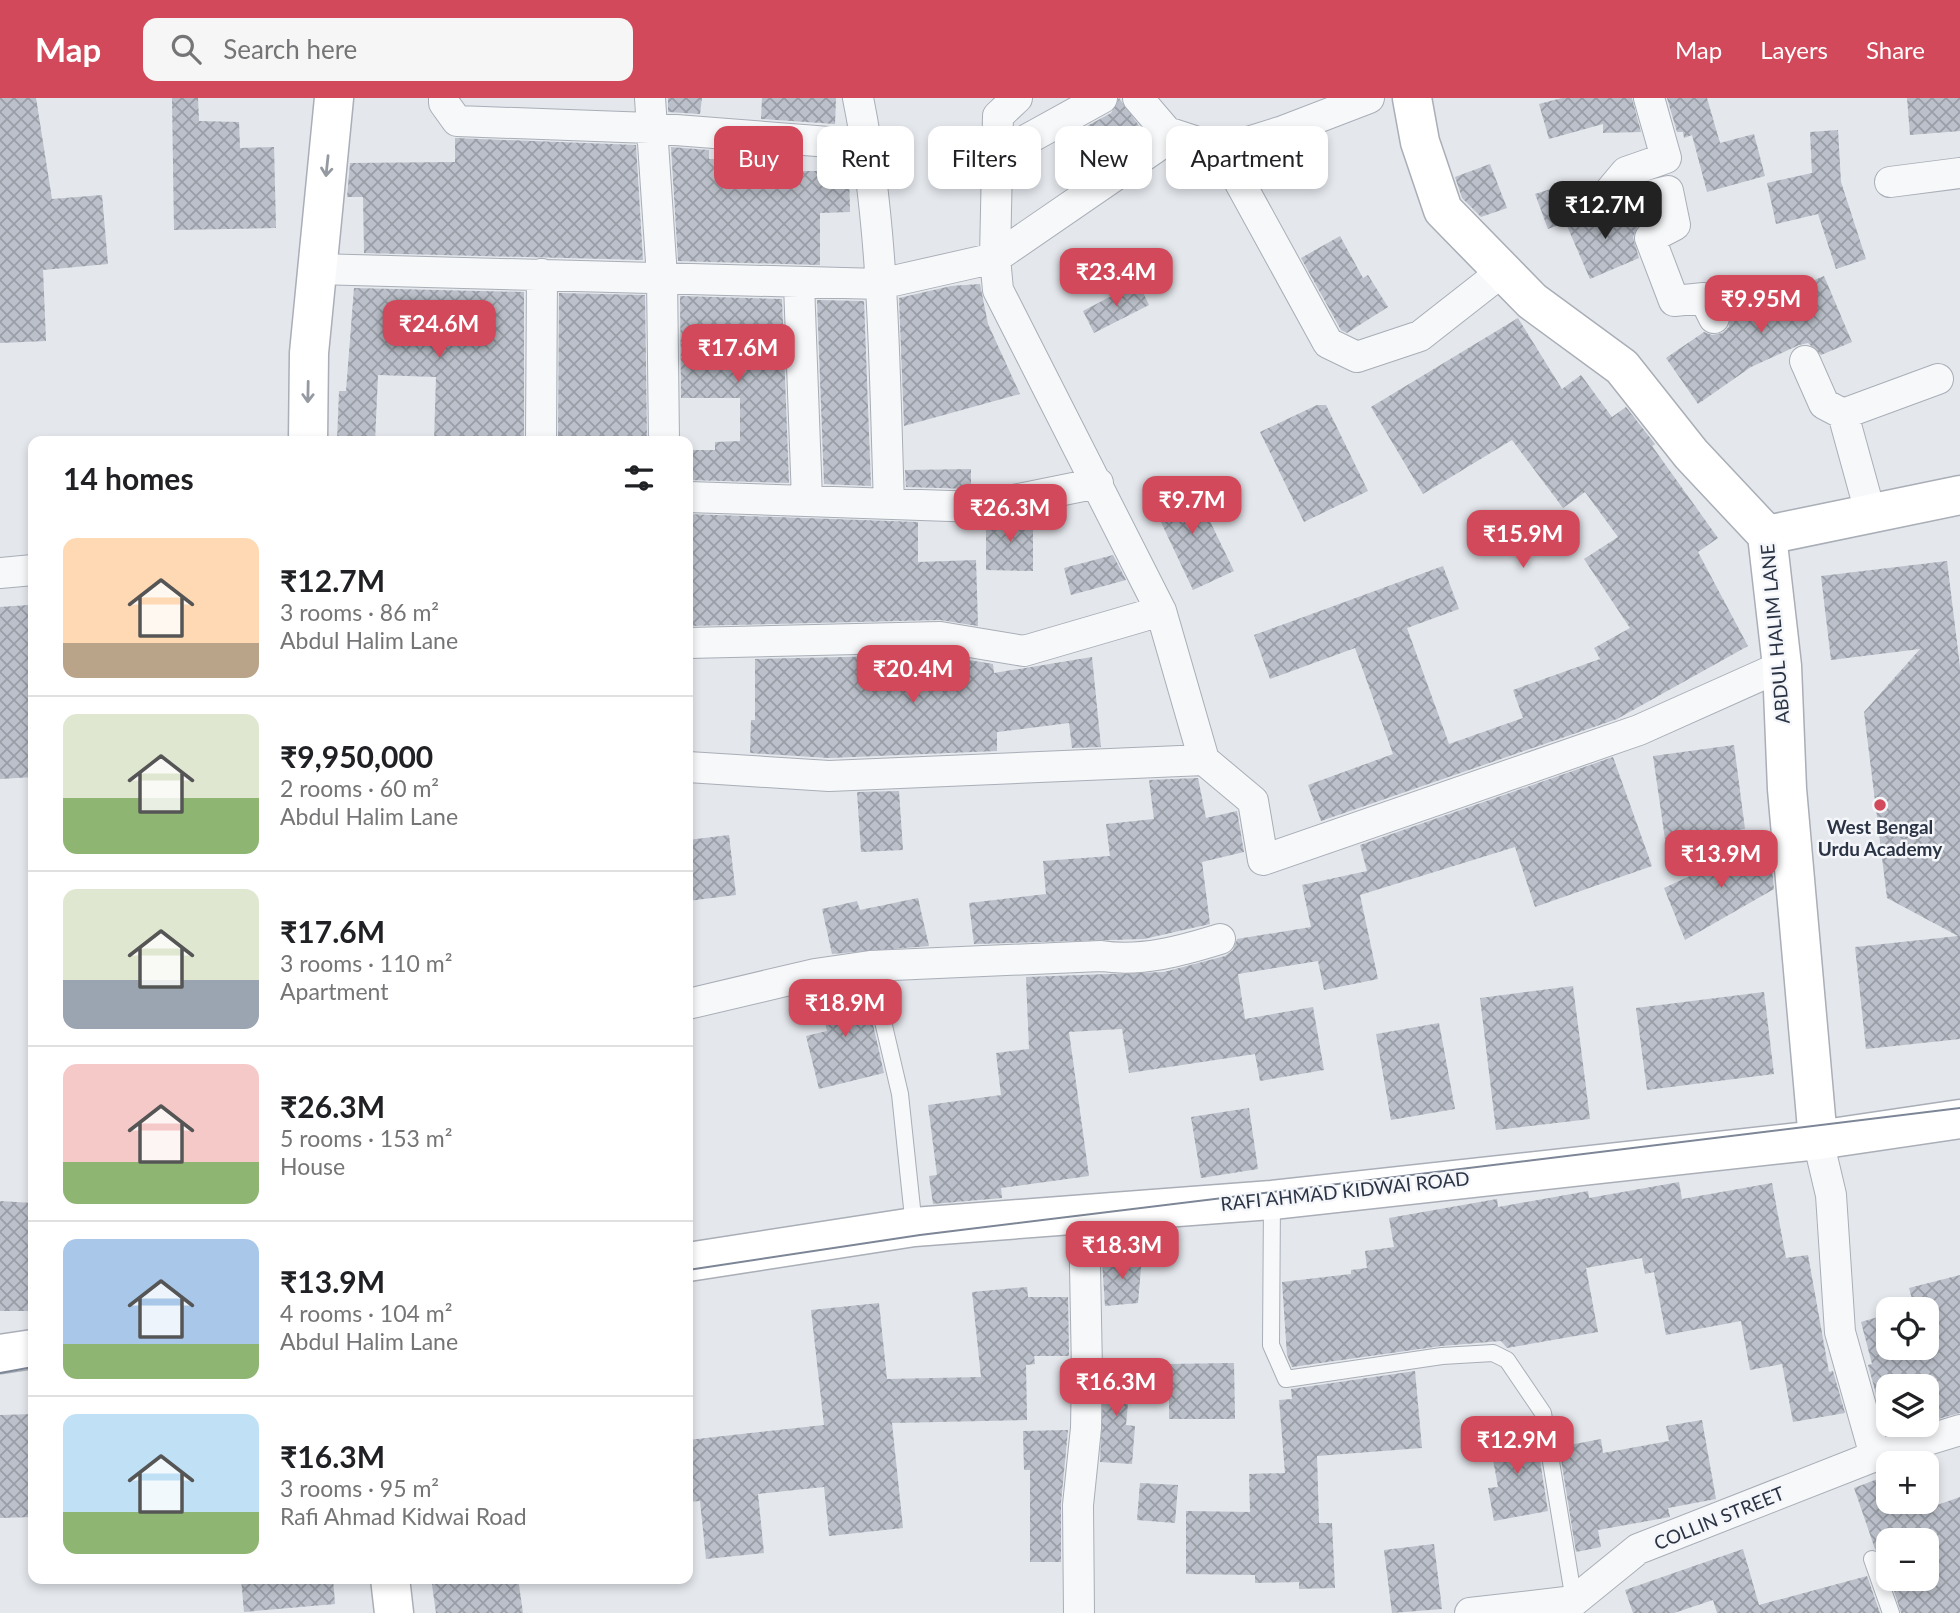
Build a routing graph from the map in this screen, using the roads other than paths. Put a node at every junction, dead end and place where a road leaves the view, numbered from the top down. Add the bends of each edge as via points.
1 (334, 98) edge
2 (444, 98) edge
3 (650, 98) edge
4 (858, 98) edge
5 (1017, 98) edge
6 (1102, 98) edge
7 (1138, 98) edge
8 (1369, 98) edge
9 (1412, 98) edge
10 (1649, 98) edge
11 (864, 126) edge
12 (998, 126) edge
13 (1296, 126) edge
14 (650, 128) junction
15 (1166, 131) edge
16 (1041, 132) edge
17 (1166, 140) edge
18 (817, 141) edge
19 (1960, 173) edge
20 (1890, 182) dead end
21 (872, 189) edge
22 (996, 189) edge
23 (1243, 189) edge
24 (995, 258) junction
25 (316, 269) junction
26 (1503, 271) junction
27 (542, 274) junction
28 (662, 277) junction
29 (799, 284) junction
30 (880, 284) junction
31 (1714, 318) dead end
32 (1805, 361) dead end
33 (1938, 379) dead end
34 (1843, 414) junction
35 (308, 436) edge
36 (541, 436) edge
37 (664, 436) edge
38 (1098, 483) junction
39 (1960, 495) edge
40 (693, 497) edge
41 (807, 500) junction
42 (889, 503) junction
43 (1870, 512) junction
44 (1767, 535) junction
45 (28, 570) edge
46 (0, 573) edge
47 (1161, 611) junction
48 (693, 643) edge
49 (1782, 666) junction
50 (1204, 760) junction
51 (693, 767) edge
52 (1220, 939) dead end
53 (870, 966) junction
54 (693, 1003) edge
55 (1960, 1119) edge
56 (1818, 1140) junction
57 (1272, 1200) junction
58 (1084, 1214) junction
59 (915, 1227) junction
60 (693, 1261) edge
61 (28, 1350) edge
62 (0, 1354) edge
63 (1960, 1430) edge
64 (1875, 1456) junction
65 (1872, 1559) dead end
66 (391, 1584) edge
67 (1574, 1607) edge
68 (394, 1613) edge
69 (1079, 1613) edge
70 (1470, 1613) edge
71 (1891, 1613) edge

1 -> 25 main road
2 - 14 street via 457,121
3 - 14 street
4 - 11 street
5 - 12 street via 998,116
6 - 16 street
7 - 15 street
8 - 13 street
9 - 26 main road, ABDUL HALIM LANE via 1420,142 1443,211
10 - 31 street via 1667,158 1626,172 1611,191 1635,200 1668,191 1675,226 1650,238 1674,301 1703,298
14 - 18 street
14 - 28 street
17 - 24 street
19 - 20 street
21 - 30 street
22 - 24 street
23 - 26 street via 1328,343 1357,357 1419,336
24 - 30 street
24 - 38 street via 998,290
25 - 27 street
25 -> 35 main road
26 - 44 main road, ABDUL HALIM LANE via 1532,301 1622,367 1691,454
27 - 28 street
27 - 36 street
28 - 29 street
28 - 37 street
29 - 30 street
29 - 41 street
30 - 42 street
32 - 34 street via 1824,404
33 - 34 street
34 - 43 street
38 - 42 street via 979,507
38 - 47 street
39 - 43 main road
40 - 41 street
41 - 42 street
43 - 44 main road
44 - 49 main road, ABDUL HALIM LANE
45 - 46 street
47 - 48 street via 1024,651 940,637
47 - 50 street
49 - 50 street via 1639,730 1262,860 1254,801
49 - 56 main road, ABDUL HALIM LANE via 1787,789
50 - 51 street via 829,776
52 - 53 street via 1155,956
53 - 54 street
53 - 59 lane via 900,1094
55 - 56 main road, RAFI AHMAD KIDWAI ROAD
56 - 57 main road, RAFI AHMAD KIDWAI ROAD
56 - 64 street via 1831,1195 1840,1332
57 - 58 main road, RAFI AHMAD KIDWAI ROAD
57 - 67 lane via 1271,1345 1286,1379 1442,1356 1493,1353 1507,1360 1543,1413
58 - 59 main road, RAFI AHMAD KIDWAI ROAD
58 - 69 street via 1087,1371 1078,1505
59 - 60 main road, RAFI AHMAD KIDWAI ROAD
61 - 62 main road
63 - 64 street, COLLIN STREET
64 - 67 street, COLLIN STREET via 1638,1549
65 - 71 lane
66 - 68 main road
67 - 70 street

